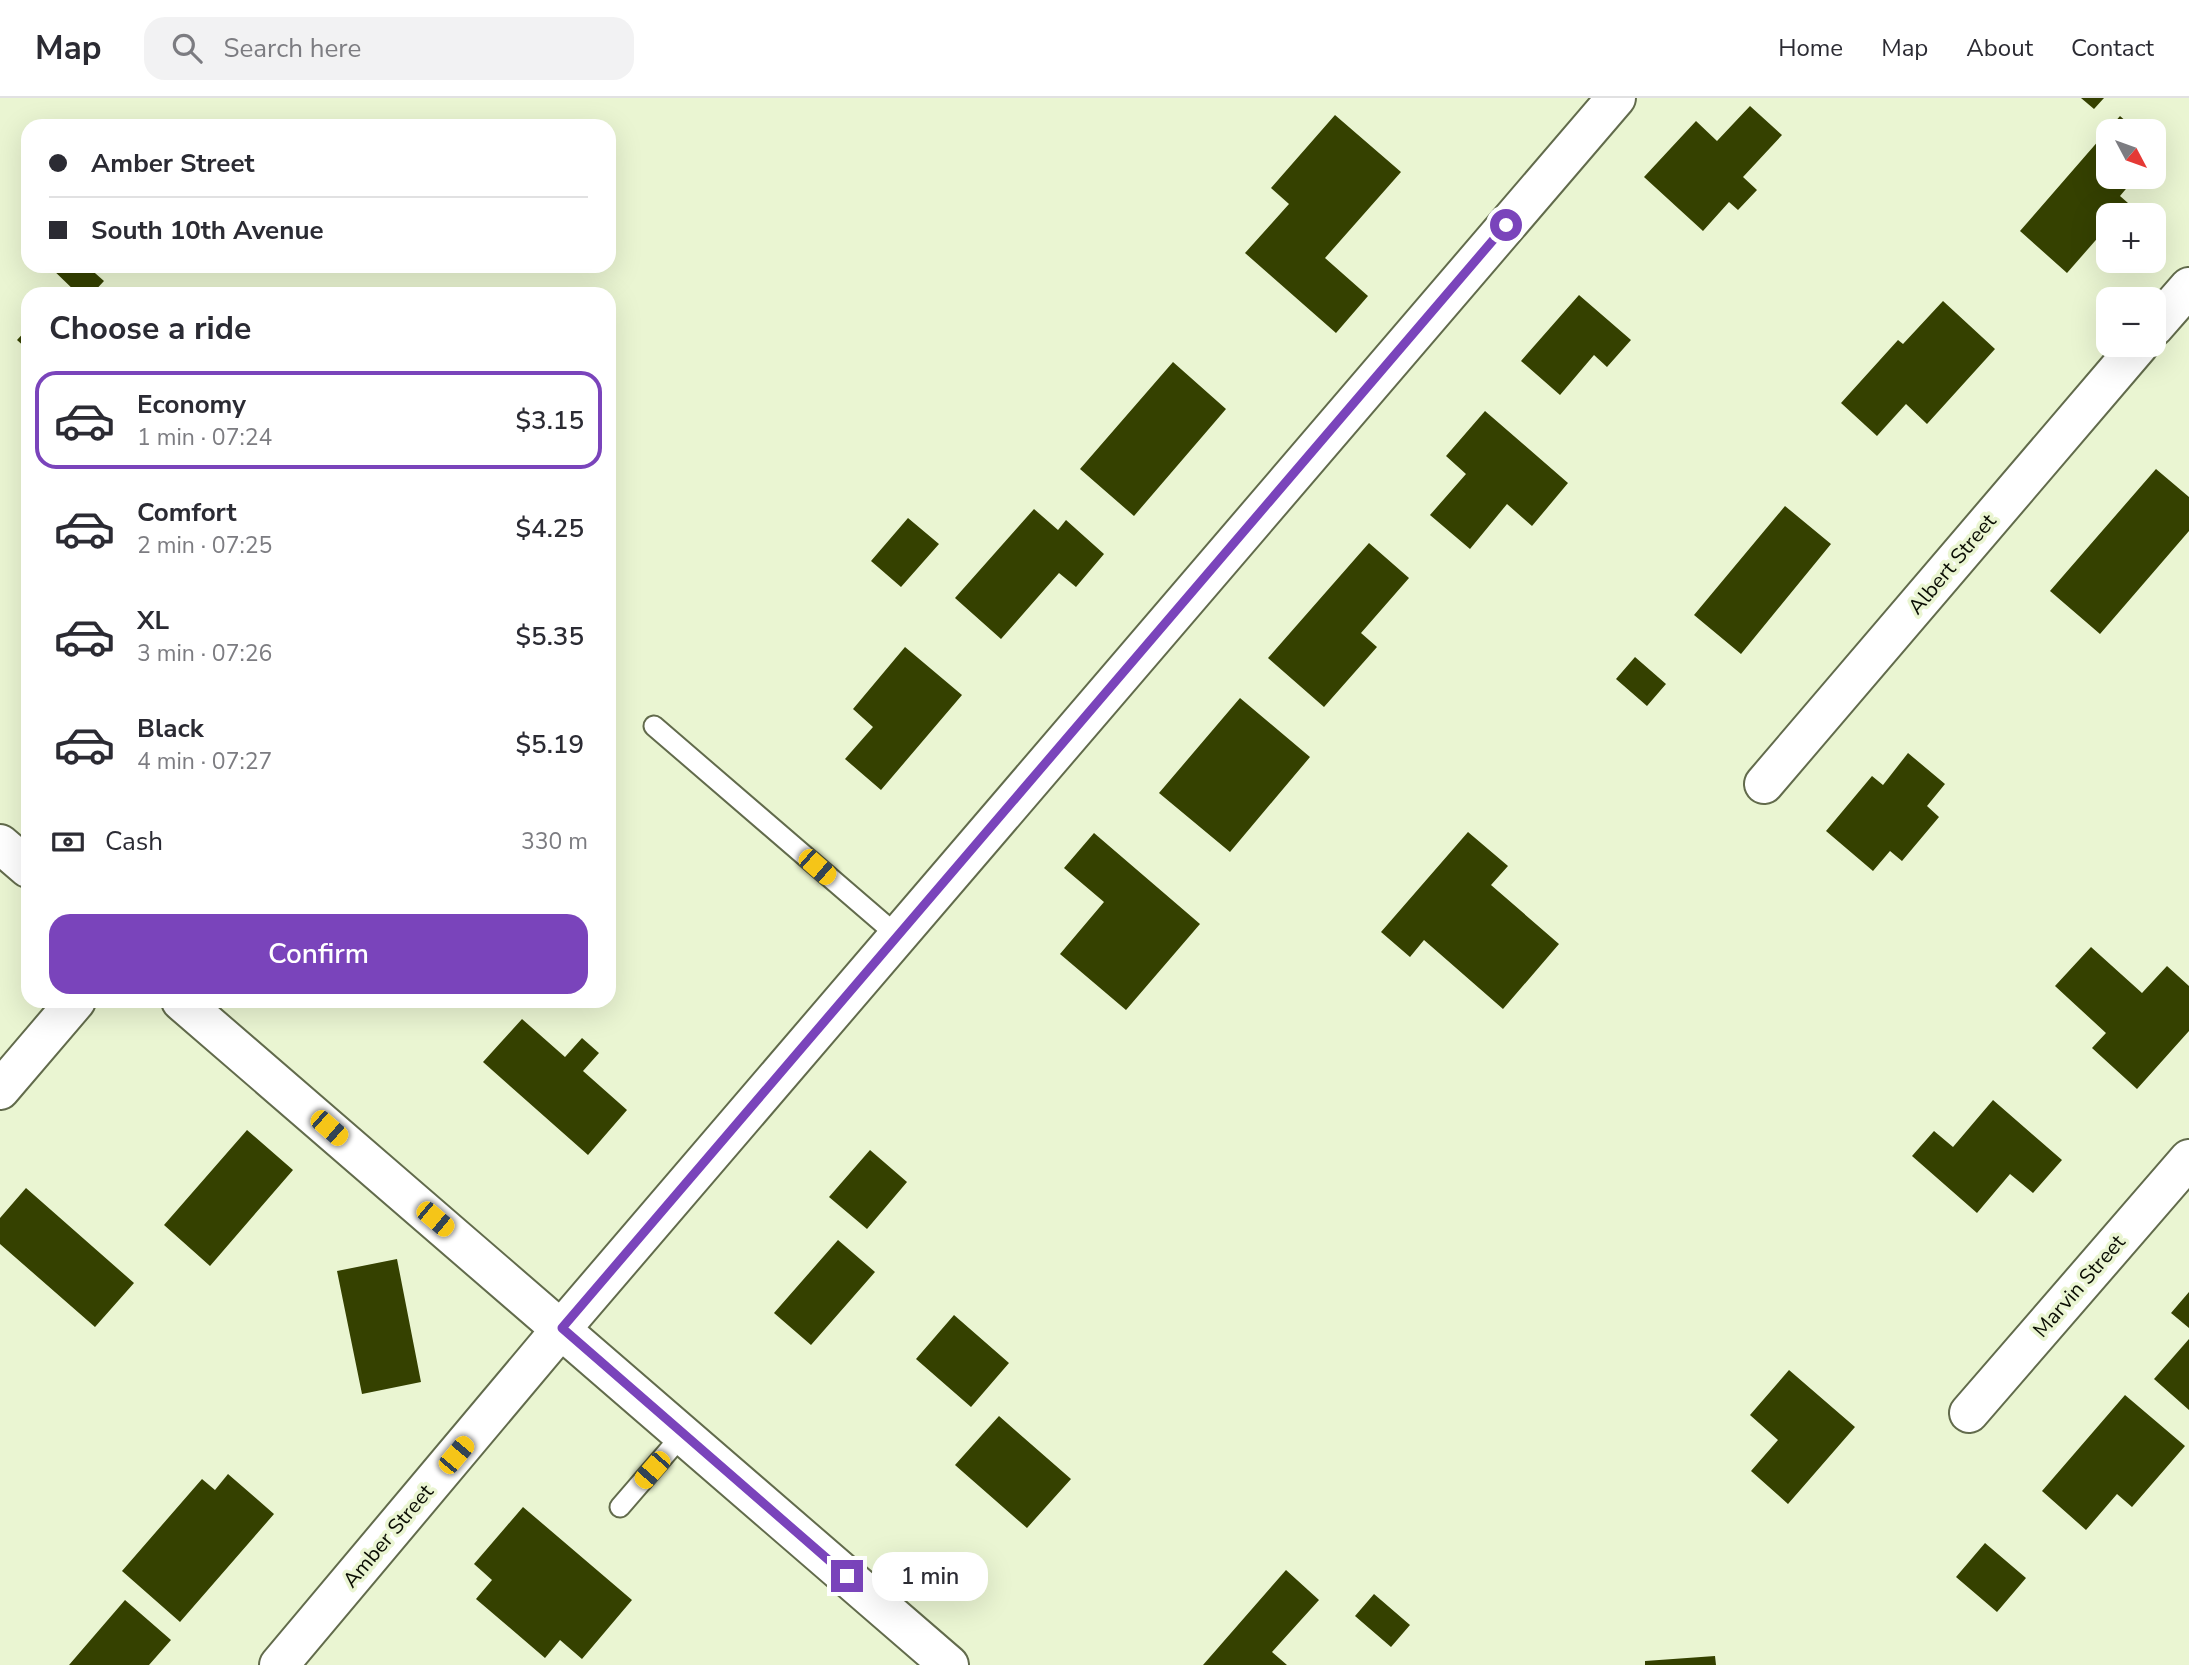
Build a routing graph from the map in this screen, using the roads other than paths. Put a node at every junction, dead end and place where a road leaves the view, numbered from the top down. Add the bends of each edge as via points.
1 (1616, 98) edge
2 (2189, 287) edge
3 (2166, 313) edge
4 (2129, 357) edge
5 (654, 726) dead end
6 (1764, 784) dead end
7 (0, 844) edge
8 (21, 862) edge
9 (898, 937) junction
10 (70, 1008) edge
11 (189, 1008) edge
12 (0, 1090) edge
13 (2189, 1160) edge
14 (562, 1328) junction
15 (1969, 1413) dead end
16 (683, 1434) junction
17 (620, 1507) dead end
18 (279, 1665) edge
19 (950, 1665) edge

1 - 9 street, Amber Street
2 - 3 street
4 - 6 street, Albert Street
5 - 9 lane
7 - 8 street
9 - 14 street, Amber Street
10 - 12 street
11 - 14 street
13 - 15 street, Marvin Street
14 - 16 street
14 - 18 street, Amber Street
16 - 17 lane
16 - 19 street

